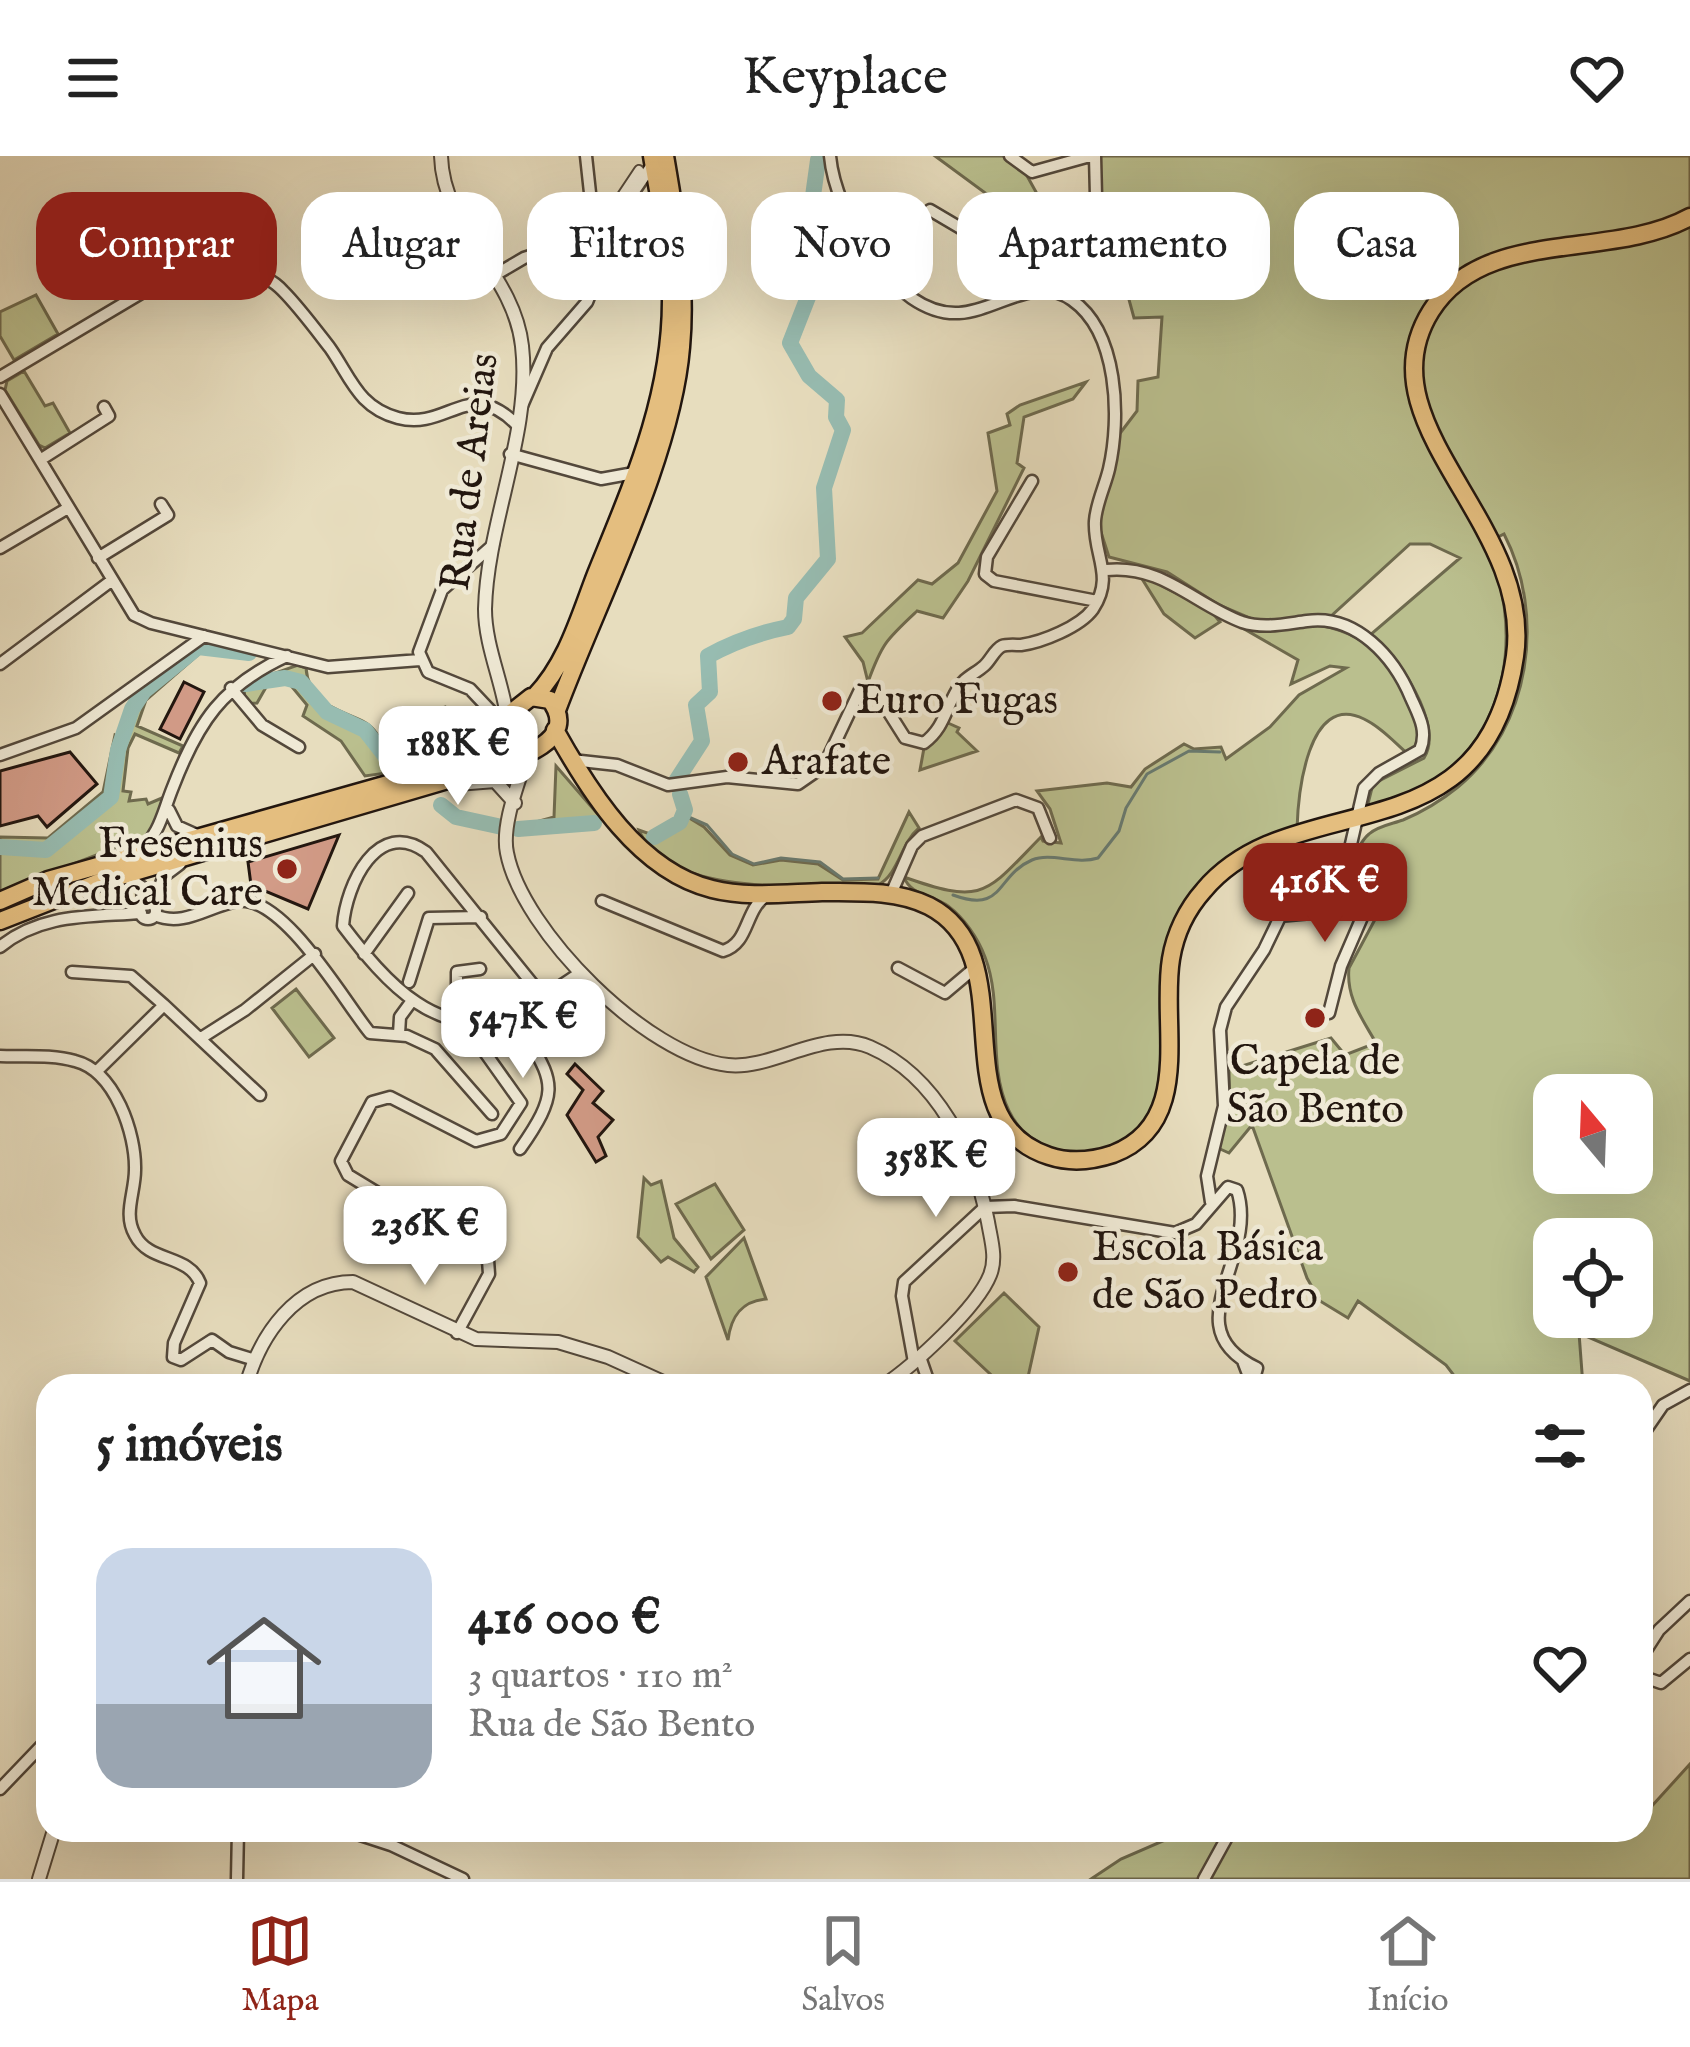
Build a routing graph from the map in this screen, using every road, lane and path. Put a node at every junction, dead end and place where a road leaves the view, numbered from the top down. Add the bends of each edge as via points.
1 (441, 156) edge
2 (586, 156) edge
3 (828, 156) edge
4 (1010, 156) edge
5 (1093, 156) edge
6 (652, 161) edge
7 (447, 192) edge
8 (590, 192) edge
9 (625, 192) edge
10 (633, 192) edge
11 (658, 192) edge
12 (1096, 192) edge
13 (1690, 218) edge
14 (277, 288) edge
15 (503, 293) edge
16 (130, 300) edge
17 (587, 300) edge
18 (671, 300) edge
19 (1003, 300) edge
20 (1072, 300) edge
21 (0, 377) edge
22 (0, 394) edge
23 (104, 407) dead end
24 (521, 408) junction
25 (517, 425) junction
26 (510, 454) junction
27 (40, 460) junction
28 (638, 471) junction
29 (601, 479) junction
30 (1032, 482) dead end
31 (161, 504) dead end
32 (68, 508) junction
33 (621, 514) junction
34 (493, 545) junction
35 (0, 548) edge
36 (98, 558) junction
37 (1106, 570) junction
38 (111, 580) junction
39 (1097, 601) junction
40 (183, 630) junction
41 (207, 634) junction
42 (182, 647) junction
43 (288, 656) junction
44 (420, 660) junction
45 (0, 664) edge
46 (499, 670) junction
47 (231, 688) junction
48 (531, 697) junction
49 (557, 710) junction
50 (504, 724) junction
51 (555, 730) junction
52 (299, 747) dead end
53 (526, 754) junction
54 (0, 755) edge
55 (565, 759) junction
56 (414, 790) junction
57 (515, 802) junction
58 (168, 809) junction
59 (1354, 821) junction
60 (1050, 838) dead end
61 (199, 845) junction
62 (136, 855) junction
63 (124, 875) junction
64 (408, 893) dead end
65 (891, 894) junction
66 (750, 899) junction
67 (602, 901) dead end
68 (0, 902) edge
69 (148, 909) junction
70 (1280, 916) junction
71 (481, 917) junction
72 (0, 921) edge
73 (0, 947) edge
74 (315, 954) junction
75 (364, 954) junction
76 (977, 966) junction
77 (898, 968) dead end
78 (480, 969) dead end
79 (73, 972) dead end
80 (580, 973) junction
81 (409, 982) dead end
82 (543, 997) junction
83 (411, 1002) junction
84 (164, 1005) junction
85 (515, 1013) junction
86 (1329, 1013) dead end
87 (457, 1018) junction
88 (478, 1024) junction
89 (399, 1034) junction
90 (201, 1038) junction
91 (0, 1056) edge
92 (97, 1072) junction
93 (260, 1095) dead end
94 (492, 1114) dead end
95 (520, 1149) dead end
96 (1210, 1202) junction
97 (985, 1207) junction
98 (457, 1333) junction
99 (917, 1359) junction
100 (255, 1360) junction
101 (250, 1374) edge
102 (644, 1374) edge
103 (898, 1374) edge
104 (924, 1374) edge
105 (1256, 1374) edge
106 (1690, 1390) edge
107 (1653, 1419) edge
108 (1690, 1601) edge
109 (1653, 1639) edge
110 (1690, 1660) edge
111 (1653, 1681) edge
112 (36, 1752) edge
113 (0, 1789) edge
114 (50, 1842) edge
115 (238, 1842) edge
116 (382, 1842) edge
117 (1224, 1842) edge
118 (39, 1879) edge
119 (237, 1879) edge
120 (463, 1879) edge
121 (1204, 1879) edge

1 - 7 street, Rua de Areias
2 - 8 street
3 - 19 street via 847,219 888,276 924,305 963,313
4 - 5 street via 1032,172
5 - 12 street
6 - 9 street
6 - 10 street
6 - 11 main road
6 - 49 main road via 682,272 676,389
13 - 59 main road via 1626,242 1490,263 1448,289 1426,318 1413,367 1418,408 1503,560 1516,616 1515,658 1498,715 1458,770 1401,806
14 - 25 street via 373,407 404,420 483,403
15 - 24 street, Rua de Areias via 520,330
16 - 21 street
17 - 24 street via 548,348
18 - 28 main road via 664,386
20 - 37 street via 1108,346 1114,434 1095,521
22 - 27 street
23 - 27 street via 109,416
24 - 25 street, Rua de Areias
25 - 26 street, Rua de Areias
26 - 29 street
26 - 34 street, Rua de Areias
27 - 32 street
28 - 29 street
28 - 33 main road
29 - 33 street
30 - 39 street via 985,574
31 - 36 street via 168,515
32 - 35 street
32 - 36 street
33 - 48 main road via 559,664
34 - 44 street via 442,590
34 - 46 street, Rua de Areias via 485,615
36 - 38 street
37 - 39 street
37 - 59 street via 1159,577 1243,622 1328,621 1376,644 1403,679 1425,737 1415,755 1370,780
38 - 40 street via 134,615
38 - 45 street
39 - 55 street via 1073,625 1000,648 959,686 924,743 905,738 876,692 860,690 824,766 805,782 727,777 668,785 617,765
40 - 41 street
40 - 42 street
41 - 42 street
41 - 43 street
42 - 54 street via 76,728
43 - 44 street via 343,668
43 - 47 street
44 - 50 street via 432,675 470,689
46 - 48 street, Rua de Areias via 508,687
46 - 50 street, Rua de Areias
47 - 52 street via 262,724
47 - 58 street via 195,740
48 - 49 main road
48 - 50 main road
49 - 51 main road
50 - 53 main road via 505,745
50 - 61 main road via 484,752 461,763
51 - 53 main road
51 - 55 main road
53 - 55 main road
53 - 56 main road
53 - 57 street
55 - 66 main road via 664,868
56 - 57 street via 489,780
56 - 61 main road
57 - 80 street via 510,864 555,947
58 - 61 street
58 - 62 street
59 - 70 street via 1348,857 1302,882
59 - 76 main road via 1248,854 1203,890 1171,959 1166,1097 1149,1128 1114,1153 1081,1160 1043,1155 1003,1119 987,1072
60 - 65 street via 1038,808 1016,800 922,836
61 - 62 main road
61 - 63 main road
61 - 69 street via 164,876
62 - 68 main road
63 - 69 street via 142,887
63 - 72 main road
64 - 75 street
65 - 66 main road
65 - 76 main road via 940,912
66 - 67 street via 742,938 723,951
69 - 73 street via 62,918
69 - 74 street via 178,920 252,902
70 - 86 street via 1366,908
70 - 96 street via 1221,1020 1224,1106 1209,1157
71 - 75 street via 426,852 398,839 370,857 344,911 343,926
71 - 81 street via 429,918
71 - 82 street
74 - 89 street via 370,1033
74 - 90 street
75 - 83 street
76 - 77 street via 945,993
78 - 87 street via 459,969
79 - 84 street via 131,976
80 - 82 street
80 - 97 street via 638,1025 716,1063 742,1065 846,1042 871,1047 957,1128
82 - 85 street
83 - 87 street
83 - 89 street
84 - 90 street
84 - 92 street
85 - 88 street
85 - 95 street via 550,1091 547,1110
87 - 88 street
88 - 98 street via 484,1051 521,1103 501,1135 476,1141 380,1097 341,1161 348,1175 484,1254 489,1274
89 - 94 street via 435,1049
90 - 93 street
91 - 92 street via 73,1060
92 - 100 street via 134,1153 134,1233 200,1283 173,1357 212,1340
96 - 97 street via 1196,1224 1174,1233
96 - 105 street via 1228,1187 1237,1190 1241,1226 1215,1325 1224,1346
97 - 99 street via 992,1270
97 - 99 street via 902,1288
98 - 100 street via 353,1282 332,1282 288,1310
98 - 102 street via 558,1342
99 - 103 street
99 - 104 street
100 - 101 street
106 - 107 street
108 - 109 street
110 - 111 street via 1660,1684
112 - 113 street
114 - 118 street
115 - 119 street
116 - 120 street
117 - 121 street

